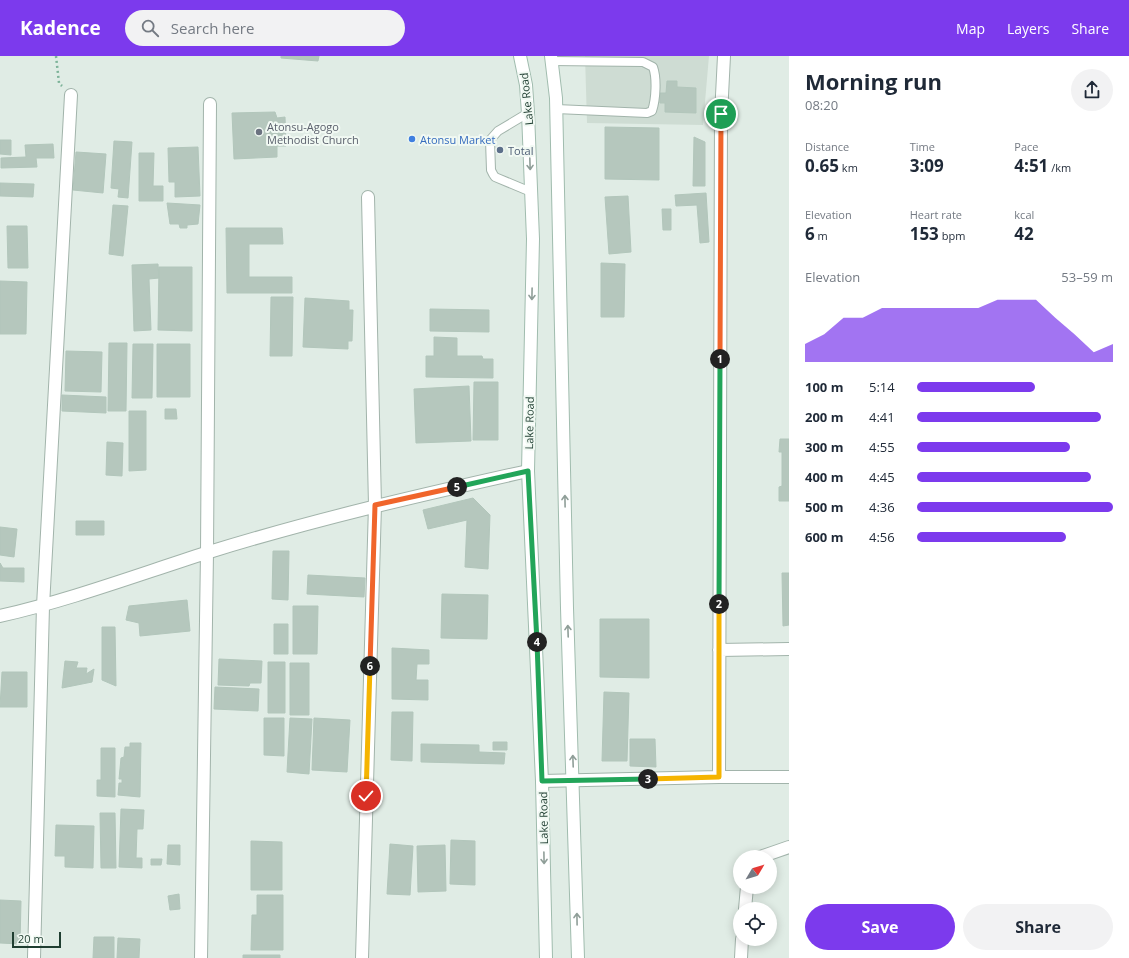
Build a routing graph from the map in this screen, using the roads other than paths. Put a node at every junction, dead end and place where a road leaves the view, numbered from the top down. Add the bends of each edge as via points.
1 (520, 56) edge
2 (724, 56) edge
3 (551, 58) edge
4 (71, 95) road end
5 (210, 104) dead end
6 (556, 110) junction
7 (528, 113) junction
8 (531, 192) junction
9 (368, 197) dead end
10 (528, 471) junction
11 (375, 505) junction
12 (206, 553) junction
13 (43, 606) junction
14 (0, 616) edge
15 (789, 649) edge
16 (719, 650) junction
17 (719, 777) junction
18 (789, 777) edge
19 (573, 780) junction
20 (542, 781) junction
21 (789, 847) edge
22 (777, 851) edge
23 (742, 946) edge
24 (34, 958) edge
25 (201, 958) edge
26 (362, 958) edge
27 (546, 958) edge
28 (578, 958) edge
29 (741, 958) edge

1 - 7 street, Lake Road
2 - 16 street via 721,114
3 - 6 street
3 - 6 lane via 643,62 653,67 655,72 654,105 652,111 647,113
4 - 13 street
5 - 12 street
19 -> 6 street
7 -> 8 street, Lake Road
7 - 8 lane via 498,131 490,140 490,170 496,177
8 -> 10 street, Lake Road via 533,239
9 - 11 street
10 - 11 street
10 - 20 street, Lake Road
11 - 12 street
11 - 26 street
12 - 13 street
12 - 25 street
13 - 14 street
13 - 24 street
15 - 16 street
16 - 17 street
17 - 18 street
17 - 19 street
19 - 20 street
28 -> 19 street
20 -> 27 street, Lake Road
21 - 22 street
23 - 29 street

